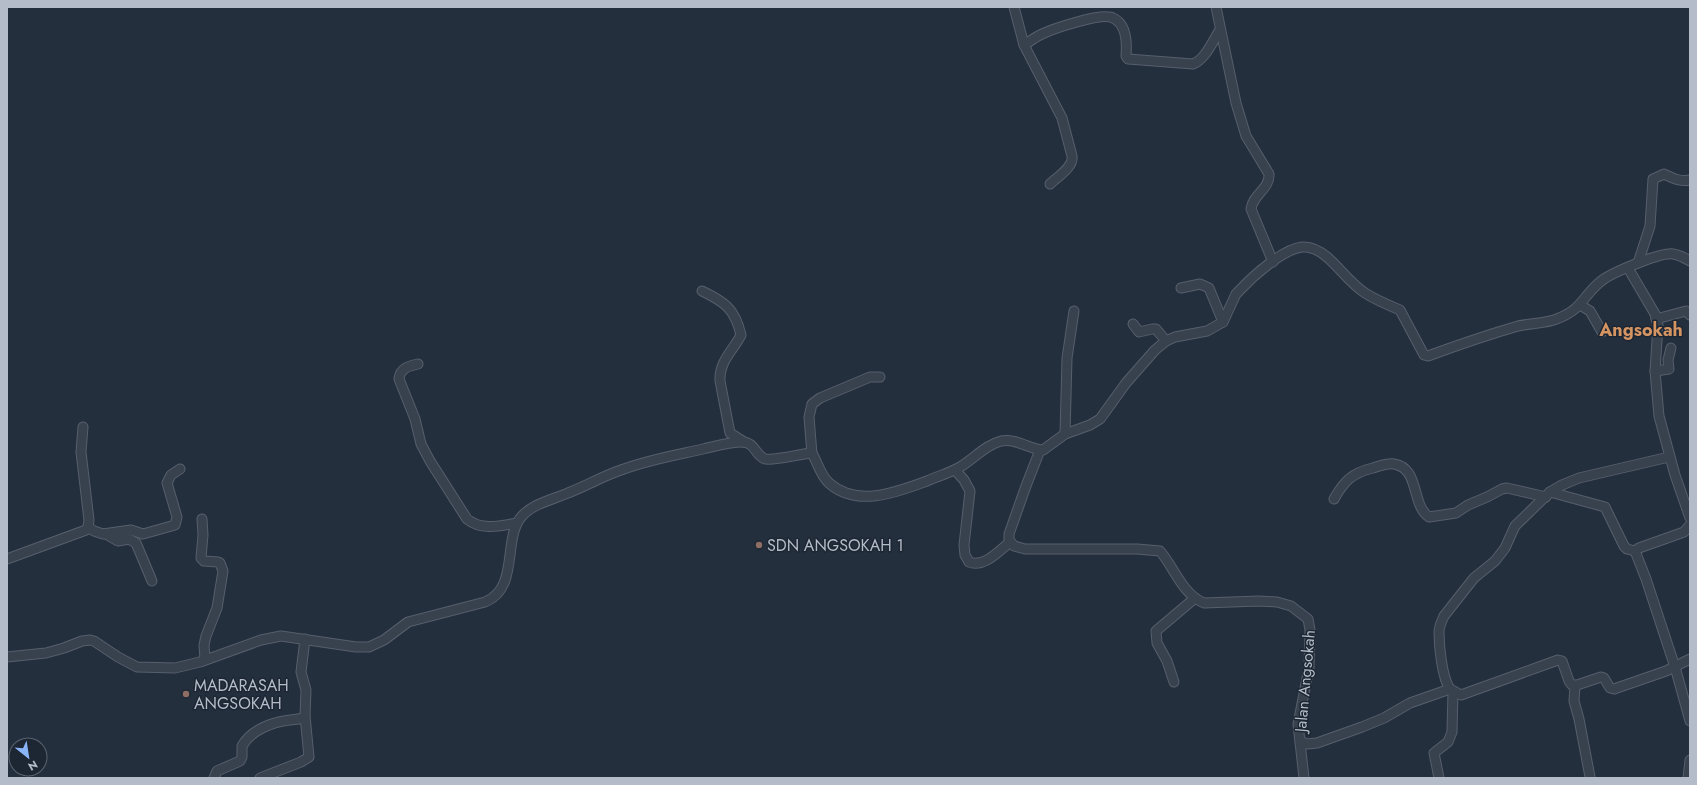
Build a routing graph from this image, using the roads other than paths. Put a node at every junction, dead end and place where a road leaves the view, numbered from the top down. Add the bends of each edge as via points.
1 (1014, 7) edge
2 (1216, 7) edge
3 (1220, 30) junction
4 (1024, 45) junction
5 (1690, 180) edge
6 (1050, 184) dead end
7 (1664, 254) junction
8 (1690, 261) edge
9 (1272, 262) junction
10 (1638, 263) junction
11 (1652, 264) dead end
12 (1628, 268) junction
13 (1181, 288) dead end
14 (702, 291) dead end
15 (1580, 305) junction
16 (1074, 311) dead end
17 (1690, 315) edge
18 (1656, 319) junction
19 (1223, 322) junction
20 (1133, 324) dead end
21 (1602, 332) dead end
22 (1166, 341) junction
23 (1671, 348) dead end
24 (418, 364) dead end
25 (1655, 371) junction
26 (880, 377) dead end
27 (83, 427) dead end
28 (1065, 434) junction
29 (744, 442) junction
30 (1040, 450) junction
31 (812, 454) junction
32 (1669, 457) junction
33 (180, 469) dead end
34 (955, 470) junction
35 (1548, 494) junction
36 (1334, 499) dead end
37 (1690, 518) edge
38 (202, 519) dead end
39 (517, 523) junction
40 (1690, 525) edge
41 (88, 527) junction
42 (106, 534) junction
43 (1010, 542) junction
44 (1635, 551) junction
45 (7, 559) edge
46 (152, 581) dead end
47 (1195, 598) junction
48 (305, 639) junction
49 (7, 656) edge
50 (1690, 659) edge
51 (205, 660) junction
52 (1675, 667) junction
53 (1174, 682) dead end
54 (1575, 686) junction
55 (1452, 690) junction
56 (305, 716) junction
57 (1690, 721) edge
58 (1300, 741) junction
59 (1690, 760) edge
60 (1590, 777) dead end
61 (214, 778) edge
62 (260, 778) edge
63 (1304, 778) edge
64 (1439, 778) edge
65 (1688, 778) edge

1 - 4 street
2 - 3 street
3 - 4 street via 1202,58 1193,64 1128,59 1125,34 1117,20 1112,17 1091,19 1066,26 1040,35
3 - 9 street via 1246,136 1269,174 1265,188 1255,197 1251,209
4 - 6 street via 1062,118 1073,159
5 - 10 street via 1683,182 1664,174 1653,179 1650,226
7 - 8 street via 1674,254
7 - 10 street
7 - 11 street
9 - 15 street via 1300,247 1320,251 1366,294 1400,310 1424,355 1428,356 1470,340 1523,325 1550,321
9 - 19 street via 1236,294
10 - 12 street
12 - 15 street via 1600,282
12 - 18 street
13 - 19 street via 1200,284 1208,287
14 - 29 street via 726,305 738,326 740,335 724,360 719,374 730,433
15 - 21 street via 1590,311
16 - 28 street via 1067,358
17 - 18 street via 1686,311
18 - 25 street via 1658,333
19 - 22 street via 1207,331
20 - 22 street via 1139,332 1156,329
22 - 28 street via 1126,383 1100,419 1090,426
23 - 25 street via 1669,369
24 - 39 street via 400,372 399,379 415,419 421,444 430,461 467,519 473,524 486,527
25 - 32 street via 1659,416
26 - 31 street via 870,377 820,398 812,404 809,417
27 - 41 street via 81,452
28 - 30 street
29 - 31 street via 750,443 761,456 768,459
29 - 39 street via 693,451 621,470 542,503 526,513
30 - 34 street via 1015,442 1002,441 985,449
30 - 43 street via 1009,534
31 - 34 street via 827,481 849,495 871,496 892,493
32 - 35 street via 1580,478
32 - 37 street
33 - 42 street via 171,475 167,483 177,517 175,525 143,534 131,530
34 - 43 street via 970,491 964,545 969,562 982,562
35 - 36 street via 1502,489 1456,513 1429,518 1422,512 1411,476 1403,467 1393,464 1370,469 1348,479
35 - 44 street via 1605,507 1626,549
35 - 55 street via 1515,526 1505,548 1495,561 1474,578 1444,616 1439,631 1446,681
38 - 51 street via 202,560 220,563 223,571 216,615 205,640
39 - 48 street via 504,581 488,600 408,622 384,640 369,647
40 - 44 street via 1684,532
41 - 42 street
41 - 45 street via 86,530
42 - 46 street via 118,541 129,539 136,543
43 - 47 street via 1025,549 1160,551
44 - 52 street
47 - 53 street via 1156,631 1157,643
47 - 58 street, Jalan Angsokah via 1204,603 1259,600 1284,603 1308,619 1309,668 1299,714
48 - 51 street via 286,636 261,640
48 - 56 street via 301,672 306,690
49 - 51 street via 46,652 82,640 90,640 128,663 143,668 176,668
50 - 52 street
52 - 54 street via 1615,689 1610,688 1601,677
52 - 57 street
54 - 55 street via 1569,682 1562,661 1558,660 1461,694
54 - 60 street via 1574,701
55 - 58 street via 1410,703 1384,718 1317,743 1307,744
55 - 64 street via 1452,732 1448,742 1434,753
56 - 61 street via 302,719 287,720 261,728 253,733 243,744 240,761 217,771
56 - 62 street via 309,757
58 - 63 street, Jalan Angsokah
59 - 65 street

